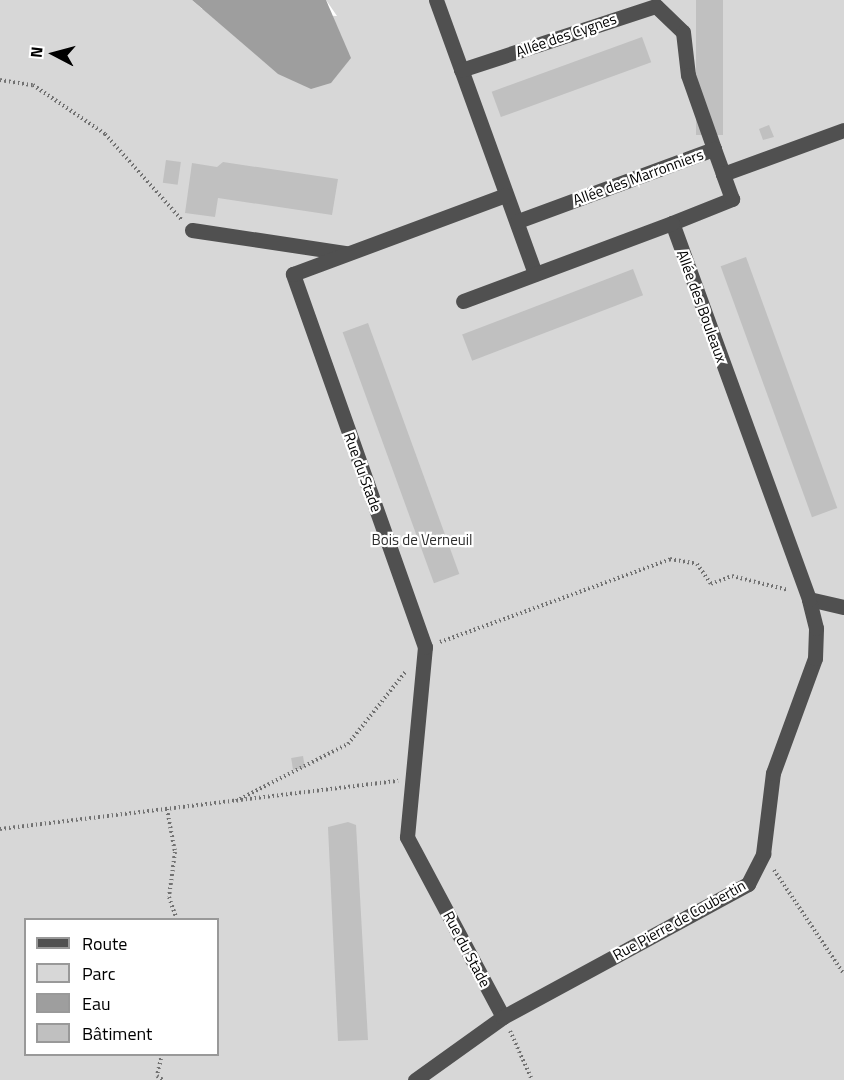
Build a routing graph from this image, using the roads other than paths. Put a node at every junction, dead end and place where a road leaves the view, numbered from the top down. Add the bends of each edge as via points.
1 (436, 0) edge
2 (461, 70) junction
3 (844, 130) edge
4 (714, 149) junction
5 (723, 174) junction
6 (505, 195) junction
7 (518, 221) junction
8 (672, 223) junction
9 (192, 230) road end
10 (349, 253) junction
11 (535, 274) junction
12 (463, 301) dead end
13 (808, 597) junction
14 (844, 607) edge
15 (503, 1017) junction
16 (418, 1079) edge

1 - 2 street
2 - 4 street, Allée des Cygnes via 656,6 683,32 688,75
2 - 6 street
3 - 5 street, Allée des Marronniers
4 - 5 street, Allée des Marronniers
4 - 7 street, Allée des Marronniers
5 - 8 street via 732,199
6 - 7 street
6 - 10 street, Rue du Stade
7 - 11 street
8 - 11 street
8 - 13 street, Allée des Bouleaux
9 - 10 street
10 - 15 street, Rue du Stade via 293,274 425,647 406,837
11 - 12 street
13 - 14 street
13 - 15 street, Rue Pierre de Coubertin via 816,628 815,658 772,773 763,854 748,884
15 - 16 street, Rue Pierre de Coubertin

